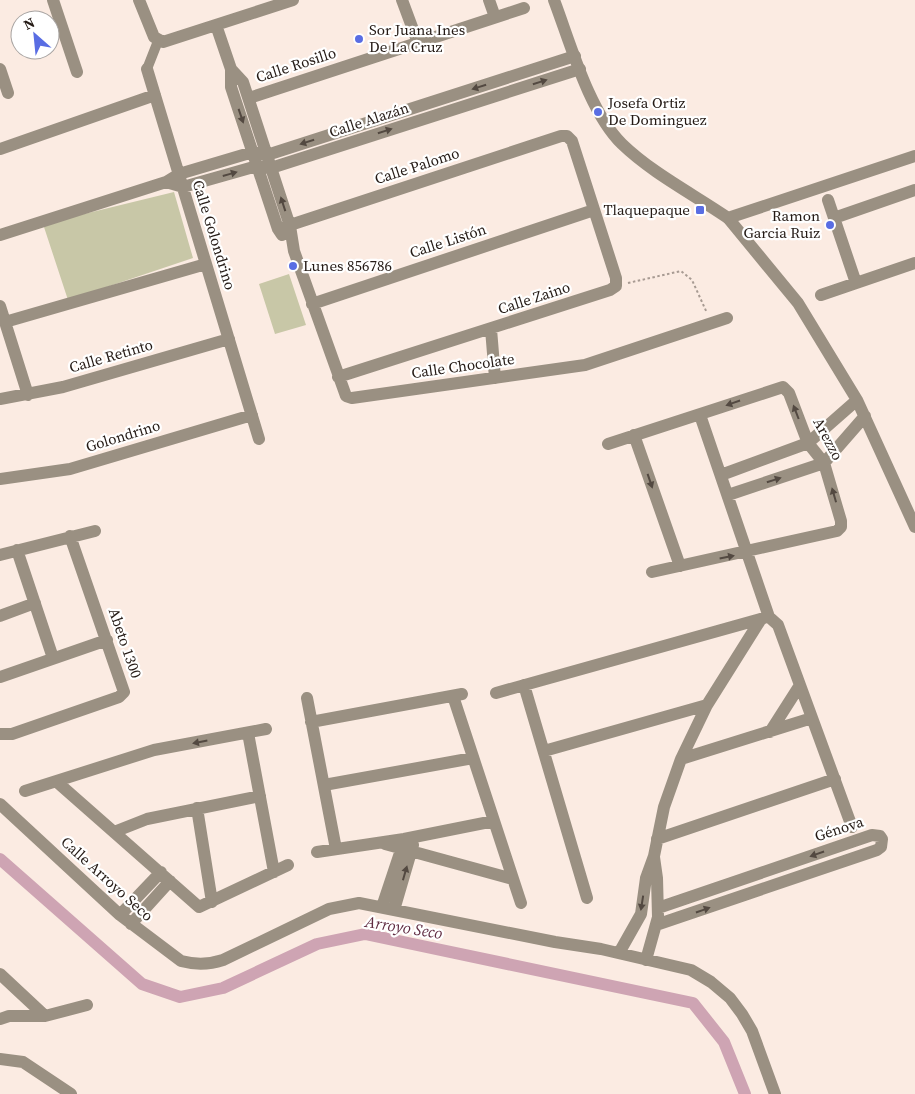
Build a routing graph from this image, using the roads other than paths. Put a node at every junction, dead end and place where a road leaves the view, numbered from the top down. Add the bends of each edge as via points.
1 (53, 0) edge
2 (139, 0) edge
3 (293, 0) edge
4 (402, 0) edge
5 (489, 0) edge
6 (554, 0) edge
7 (524, 8) dead end
8 (495, 17) junction
9 (216, 25) junction
10 (158, 41) junction
11 (418, 43) junction
12 (575, 56) junction
13 (147, 69) joint
14 (231, 69) junction
15 (580, 69) junction
16 (0, 70) edge
17 (77, 72) dead end
18 (8, 93) dead end
19 (155, 95) junction
20 (249, 98) junction
21 (0, 149) edge
22 (253, 152) junction
23 (267, 154) junction
24 (915, 156) edge
25 (258, 166) junction
26 (271, 168) junction
27 (179, 174) junction
28 (166, 182) junction
29 (183, 187) junction
30 (915, 190) edge
31 (828, 200) dead end
32 (594, 210) junction
33 (728, 218) junction
34 (834, 218) junction
35 (284, 228) junction
36 (0, 235) edge
37 (915, 263) edge
38 (206, 264) junction
39 (856, 283) junction
40 (821, 295) dead end
41 (312, 304) junction
42 (0, 306) edge
43 (727, 318) dead end
44 (5, 322) junction
45 (491, 329) junction
46 (229, 339) junction
47 (338, 376) junction
48 (495, 378) junction
49 (28, 395) junction
50 (0, 399) edge
51 (857, 400) junction
52 (252, 415) junction
53 (700, 415) junction
54 (864, 416) junction
55 (634, 435) junction
56 (260, 439) dead end
57 (808, 443) junction
58 (608, 444) dead end
59 (824, 463) junction
60 (721, 475) junction
61 (0, 479) edge
62 (728, 495) junction
63 (915, 526) edge
64 (95, 531) dead end
65 (70, 536) junction
66 (17, 550) junction
67 (747, 552) junction
68 (0, 555) edge
69 (680, 566) junction
70 (652, 572) dead end
71 (35, 603) junction
72 (0, 616) edge
73 (765, 618) junction
74 (107, 640) junction
75 (53, 658) junction
76 (0, 678) edge
77 (524, 685) junction
78 (800, 685) junction
79 (496, 693) dead end
80 (307, 698) dead end
81 (707, 705) junction
82 (812, 718) junction
83 (311, 722) junction
84 (266, 729) dead end
85 (248, 732) junction
86 (770, 732) junction
87 (0, 734) edge
88 (544, 751) junction
89 (473, 758) junction
90 (681, 758) junction
91 (835, 779) junction
92 (57, 782) junction
93 (324, 785) junction
94 (26, 791) dead end
95 (260, 796) junction
96 (0, 804) edge
97 (197, 808) junction
98 (494, 821) junction
99 (852, 827) dead end
100 (114, 832) junction
101 (657, 839) junction
102 (851, 842) junction
103 (408, 843) junction
104 (336, 849) junction
105 (317, 852) dead end
106 (654, 856) junction
107 (856, 857) junction
108 (288, 865) dead end
109 (274, 872) junction
110 (755, 875) junction
111 (166, 877) junction
112 (513, 879) junction
113 (760, 890) junction
114 (587, 898) dead end
115 (212, 902) junction
116 (521, 903) dead end
117 (388, 908) junction
118 (658, 908) junction
119 (120, 915) junction
120 (131, 924) junction
121 (656, 926) junction
122 (619, 953) junction
123 (646, 960) junction
124 (0, 974) edge
125 (18, 992) junction
126 (87, 1005) dead end
127 (46, 1016) junction
128 (5, 1017) edge
129 (0, 1059) edge
130 (71, 1094) edge
131 (775, 1094) edge

1 - 17 street
2 - 10 street via 150,32
3 - 9 street
4 - 11 street
5 - 8 street
6 - 12 street
7 - 8 street, Calle Rosillo
8 - 11 street, Calle Rosillo
9 - 10 street
9 - 14 street
10 - 13 street, Calle Golondrino
11 - 20 street, Calle Rosillo
12 - 15 street
12 -> 23 street, Calle Alazán
13 - 19 street, Calle Golondrino
14 - 20 street via 243,82
14 -> 22 street via 231,86
26 -> 15 street, Calle Alazán
15 - 33 street via 590,95 620,142
16 - 18 street
19 - 21 street
19 - 27 street, Calle Golondrino
20 - 23 street
22 - 23 street, Calle Alazán
22 - 25 street
22 - 27 street, Calle Alazán
23 - 26 street
24 - 33 street
25 - 26 street, Calle Alazán
29 -> 25 street, Calle Alazán
25 - 35 street
35 -> 26 street
27 - 28 street, Calle Alazán
27 - 29 street, Calle Golondrino
28 - 29 street
28 - 36 street, Calle Alazán
29 - 38 street, Calle Golondrino
30 - 34 street
31 - 34 street
32 - 35 street, Calle Palomo via 572,141 561,136
32 - 41 street, Calle Listón
32 - 45 street, Calle Zaino via 616,286
33 - 51 street via 798,303
34 - 39 street
35 - 41 street
37 - 39 street
38 - 44 street
38 - 46 street, Calle Golondrino
39 - 40 street
41 - 47 street
42 - 44 street
43 - 48 street, Calle Chocolate via 585,365
44 - 49 street
45 - 47 street, Calle Zaino
45 - 48 street
46 - 49 street, Calle Retinto
46 - 52 street, Calle Golondrino
47 - 48 street, Calle Chocolate via 346,396 352,398
49 - 50 street, Calle Retinto
51 - 54 street
51 - 57 street
52 - 56 street, Calle Golondrino
52 - 61 street, Golondrino via 70,469
53 - 55 street, Arezzo
57 -> 53 street, Arezzo via 789,393 783,387
53 - 60 street
54 - 59 street
54 - 63 street
55 - 58 street, Arezzo
55 -> 69 street
57 - 59 street, Arezzo
57 - 60 street
62 -> 59 street
67 -> 59 street, Arezzo via 833,533 841,527
60 - 62 street
62 - 67 street
64 - 65 street
65 - 66 street
65 - 74 street, Abeto 1300
66 - 68 street
66 - 71 street
69 -> 67 street, Arezzo
67 - 73 street
69 - 70 street, Arezzo
71 - 72 street
71 - 75 street
73 - 77 street
73 - 78 street via 778,625
73 - 81 street
74 - 75 street
74 - 87 street, Abeto 1300 via 124,692 119,697 12,734
75 - 76 street
77 - 79 street
77 - 88 street
78 - 82 street
78 - 86 street
80 - 83 street
81 - 88 street
81 - 90 street
82 - 86 street
82 - 91 street
83 - 89 street via 458,695
83 - 93 street
84 - 85 street
85 -> 92 street via 154,750
85 - 95 street
86 - 90 street
88 - 114 street
89 - 93 street
89 - 98 street
90 - 101 street
91 - 99 street
91 - 101 street
92 - 94 street
92 - 100 street
93 - 104 street
95 - 97 street
95 - 109 street
96 - 119 street, Calle Arroyo Seco
97 - 100 street via 147,819
97 - 115 street
98 - 103 street
98 - 112 street
100 - 111 street
101 - 106 street
102 - 107 street
102 - 107 street, Génova via 876,834 882,839 881,847
102 -> 110 street, Génova
103 - 104 street via 380,842
103 - 112 street
103 - 117 street
104 - 105 street
106 - 118 street
106 -> 122 street via 646,878 640,914
107 - 113 street, Génova
108 - 109 street
109 - 115 street
110 - 113 street
110 - 118 street, Génova
111 - 115 street via 196,905
111 - 119 street
111 - 120 street
112 - 116 street
121 -> 113 street, Génova
117 - 120 street, Calle Arroyo Seco via 359,903 329,909 223,960 200,965 181,961
117 - 122 street
118 - 121 street
119 - 120 street, Calle Arroyo Seco
121 - 123 street
122 - 123 street
123 - 131 street via 691,970 730,998 752,1030
124 - 125 street
125 - 127 street
125 - 128 street via 18,1005
126 - 127 street
127 - 128 street
129 - 130 street via 23,1062

